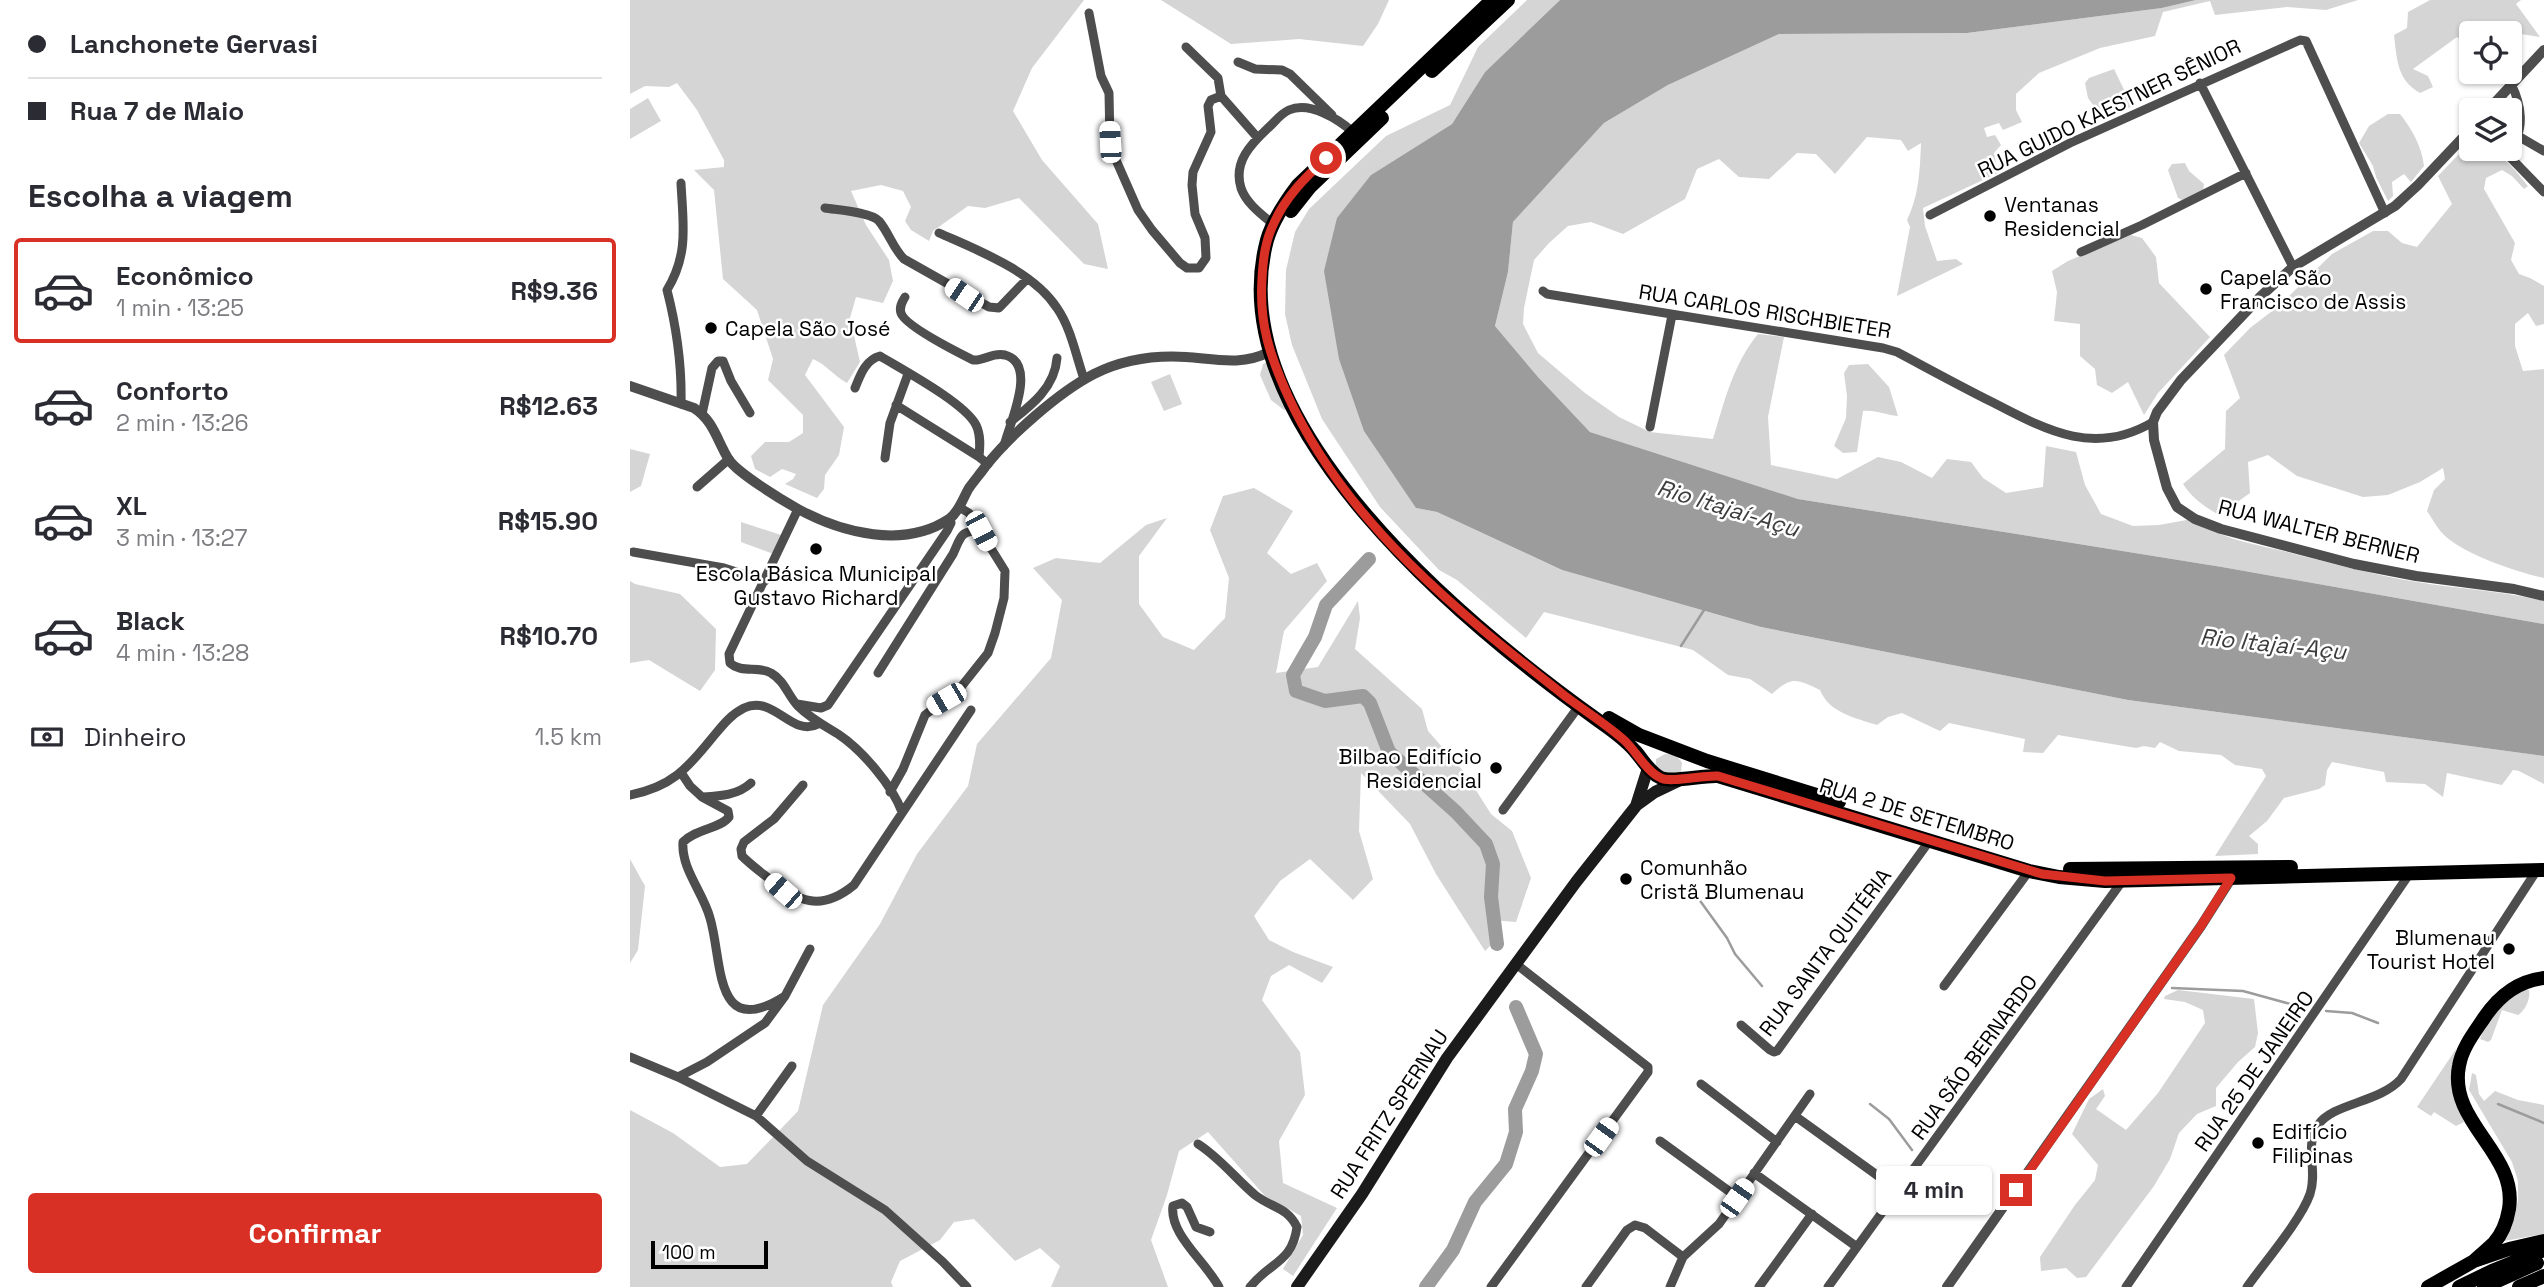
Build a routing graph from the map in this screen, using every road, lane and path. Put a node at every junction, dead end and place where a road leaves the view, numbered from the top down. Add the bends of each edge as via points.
1 (1493, 0) edge
2 (1508, 0) edge
3 (1089, 13) dead end
4 (1186, 47) dead end
5 (2544, 50) edge
6 (1238, 62) dead end
7 (2522, 73) edge
8 (2200, 83) junction
9 (2511, 84) joint
10 (1222, 96) junction
11 (2499, 98) edge
12 (2518, 98) edge
13 (1333, 117) junction
14 (1353, 132) junction
15 (1257, 137) junction
16 (2522, 138) edge
17 (2458, 143) edge
18 (2544, 151) edge
19 (2517, 161) edge
20 (2246, 173) junction
21 (681, 184) dead end
22 (2544, 192) edge
23 (825, 208) dead end
24 (2385, 213) junction
25 (1930, 215) dead end
26 (1273, 224) junction
27 (939, 233) dead end
28 (2081, 252) dead end
29 (2293, 267) junction
30 (1026, 280) junction
31 (1543, 291) dead end
32 (905, 297) dead end
33 (1672, 315) junction
34 (1273, 351) junction
35 (1057, 358) dead end
36 (908, 374) junction
37 (1084, 379) junction
38 (630, 386) edge
39 (855, 388) dead end
40 (681, 404) junction
41 (896, 405) junction
42 (750, 413) dead end
43 (702, 414) junction
44 (1010, 422) junction
45 (2153, 422) junction
46 (1650, 427) dead end
47 (1003, 447) junction
48 (885, 458) dead end
49 (729, 459) junction
50 (983, 460) junction
51 (697, 487) dead end
52 (959, 507) junction
53 (799, 509) junction
54 (950, 518) junction
55 (1379, 526) junction
56 (981, 531) junction
57 (633, 552) dead end
58 (765, 581) junction
59 (2544, 596) edge
60 (878, 673) dead end
61 (795, 704) junction
62 (1579, 706) junction
63 (971, 710) dead end
64 (818, 724) junction
65 (1665, 745) junction
66 (1689, 754) junction
67 (1648, 768) junction
68 (682, 774) junction
69 (1681, 779) junction
70 (751, 783) dead end
71 (803, 786) dead end
72 (890, 792) junction
73 (630, 795) edge
74 (702, 797) junction
75 (1636, 806) junction
76 (1503, 810) dead end
77 (902, 812) junction
78 (1930, 840) junction
79 (2542, 867) edge
80 (2029, 871) junction
81 (2234, 873) junction
82 (2410, 873) junction
83 (2123, 880) junction
84 (810, 949) dead end
85 (1516, 964) junction
86 (2544, 978) edge
87 (1944, 986) dead end
88 (785, 996) junction
89 (1741, 1025) dead end
90 (630, 1057) edge
91 (792, 1066) dead end
92 (678, 1077) junction
93 (1701, 1084) dead end
94 (1810, 1094) dead end
95 (756, 1116) junction
96 (1795, 1116) junction
97 (1660, 1140) dead end
98 (1777, 1142) junction
99 (1198, 1144) dead end
100 (1754, 1173) junction
101 (1899, 1191) junction
102 (1737, 1198) junction
103 (1812, 1214) junction
104 (1210, 1232) dead end
105 (2544, 1241) edge
106 (1857, 1247) junction
107 (2544, 1251) edge
108 (1683, 1257) junction
109 (2544, 1260) edge
110 (2474, 1261) junction
111 (2544, 1276) edge
112 (2131, 1285) edge
113 (967, 1287) edge
114 (1219, 1287) edge
115 (1250, 1287) edge
116 (1297, 1287) edge
117 (1491, 1287) edge
118 (1586, 1287) edge
119 (1670, 1287) edge
120 (1759, 1287) edge
121 (1828, 1287) edge
122 (1947, 1287) edge
123 (2247, 1287) edge
124 (2428, 1287) edge
125 (2459, 1287) edge
126 (2484, 1287) edge
127 (2519, 1287) edge

1 - 14 main road
2 - 34 main road via 1310,187 1287,216 1278,234 1269,287
3 - 10 street via 1101,76 1109,93 1110,142 1116,160 1145,220 1187,268 1199,268 1206,258 1193,201 1193,172 1211,132 1208,106
4 - 10 street via 1218,78
5 - 7 street
6 - 13 street via 1290,74
8 - 20 street
8 - 24 street, RUA GUIDO KAESTNER SÊNIOR via 2292,42 2306,41
8 - 25 street, RUA GUIDO KAESTNER SÊNIOR
9 - 11 street
9 - 12 street
10 - 15 street
13 - 14 street
13 - 15 street via 1302,108 1290,110
14 - 26 main road via 1298,185
15 - 26 street via 1242,160 1238,177 1245,197
16 - 18 street
17 - 24 street
19 - 22 street
20 - 28 street
20 - 29 street
21 - 40 street via 681,265 667,290 682,369
23 - 30 street via 871,215 904,259 989,307 999,307
24 - 29 street
26 - 34 main road via 1261,289 1262,321
27 - 30 street via 998,260
29 - 45 street via 2181,380
30 - 37 street via 1057,308
31 - 33 street, RUA CARLOS RISCHBIETER
32 - 44 street via 900,313 936,341 973,360 996,354 1016,361 1023,379
33 - 45 street, RUA CARLOS RISCHBIETER via 1897,352 2042,428 2070,436 2104,439
33 - 46 street
34 - 37 street via 1230,362 1139,358
34 - 55 main road via 1335,475
35 - 44 street via 1051,382
36 - 39 street via 880,356 874,357
36 - 41 street
36 - 50 street via 975,422
37 - 47 street
38 - 40 street
40 - 43 street
41 - 48 street
41 - 50 street
42 - 43 street via 727,366 718,361 712,368
43 - 49 street
44 - 47 street
45 - 59 street, RUA WALTER BERNER via 2167,488 2177,507 2195,519 2354,564
47 - 50 street
49 - 51 street
49 - 53 street
50 - 52 street
52 - 54 street
52 - 56 street
53 - 54 street via 849,529 882,536 920,531
53 - 58 street
54 - 61 street via 947,531 828,705
55 - 62 main road via 1435,588
55 - 65 main road, RUA 2 DE SETEMBRO via 1583,700 1620,726
56 - 60 street via 962,534
56 - 72 street via 1005,571 995,633 988,653 961,687 925,715
57 - 58 street via 724,568
58 - 61 street via 729,654 730,663 772,673
61 - 64 street
62 - 67 main road via 1625,741
62 - 76 street
63 - 77 street
64 - 68 street via 804,727 767,706 754,704 730,716
64 - 72 street via 869,760
65 - 66 main road, RUA 2 DE SETEMBRO
65 - 67 main road via 1651,755
66 - 69 main road via 1689,770
66 - 81 main road, RUA 2 DE SETEMBRO via 2043,865
67 - 69 main road, RUA 2 DE SETEMBRO via 1662,779
67 - 75 main road
68 - 73 street via 654,790
68 - 74 street
69 - 75 main road
69 - 78 main road, RUA 2 DE SETEMBRO via 1718,776
70 - 74 street via 728,795
71 - 77 street via 741,849 749,863 796,898 820,902 840,896 854,885
72 - 77 street
74 - 88 street via 723,806 729,817 692,833 683,842 682,852 710,918 724,989 732,1003 746,1010 760,1010
75 - 85 main road, RUA FRITZ SPERNAU
78 - 80 main road, RUA 2 DE SETEMBRO
78 - 89 street, RUA SANTA QUITÉRIA via 1777,1051
79 - 81 main road, RUA 2 DE SETEMBRO
79 - 82 main road, RUA 2 DE SETEMBRO
79 - 123 street via 2401,1079 2393,1088 2330,1115 2318,1126 2312,1140 2308,1200
80 - 83 main road, RUA 2 DE SETEMBRO
80 - 87 street
81 - 82 main road, RUA 2 DE SETEMBRO
81 - 83 main road, RUA 2 DE SETEMBRO
81 - 122 street
82 - 112 street, RUA 25 DE JANEIRO
83 - 101 street, RUA SÃO BERNARDO
84 - 88 street
85 - 116 main road, RUA FRITZ SPERNAU via 1447,1058
85 - 117 street via 1648,1067 1648,1072
86 - 110 main road via 2521,984 2497,1001 2469,1040 2459,1066 2464,1109 2501,1162 2510,1191 2504,1227
88 - 92 street via 765,1023
90 - 92 street
91 - 95 street
92 - 95 street
93 - 98 street
94 - 96 street
95 - 113 street via 807,1161 884,1210
96 - 98 street
96 - 101 street
97 - 102 street
98 - 100 street
99 - 115 street via 1255,1195 1291,1214 1297,1227 1292,1249
100 - 102 street
100 - 103 street
101 - 106 street, RUA SÃO BERNARDO
102 - 108 street via 1719,1224
103 - 106 street
103 - 120 street
104 - 114 street via 1196,1227 1182,1203 1173,1206 1173,1223
105 - 110 main road
106 - 121 street, RUA SÃO BERNARDO
107 - 125 main road
108 - 118 street via 1635,1225
108 - 119 street
109 - 126 main road
110 - 124 main road
111 - 127 main road

